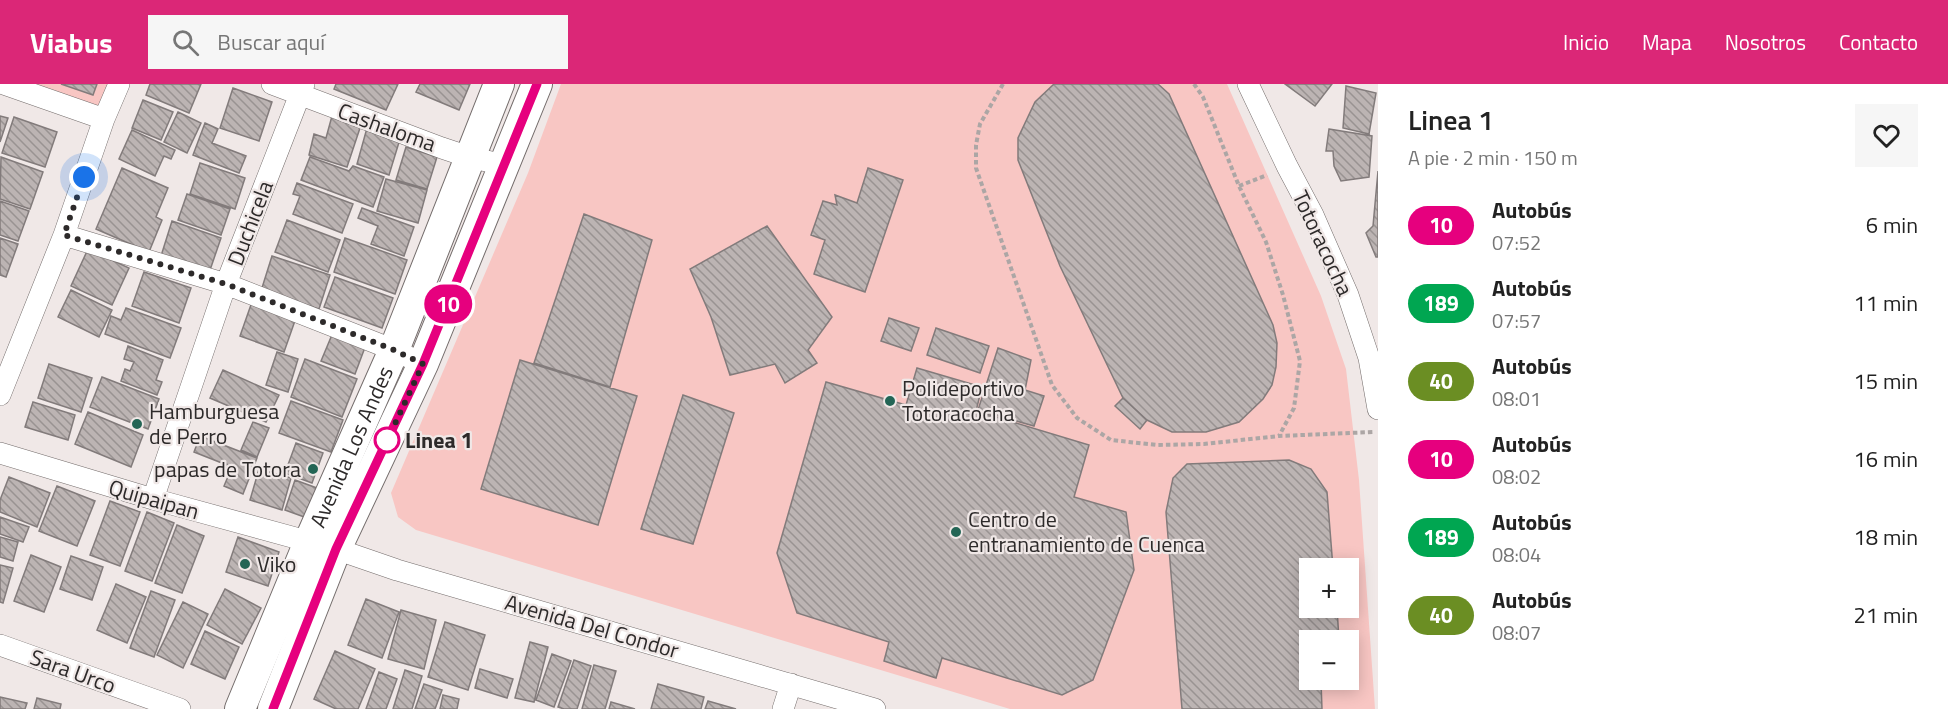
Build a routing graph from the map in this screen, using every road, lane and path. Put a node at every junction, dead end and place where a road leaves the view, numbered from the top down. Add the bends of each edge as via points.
1 (4, 84) edge
2 (119, 84) edge
3 (272, 84) edge
4 (499, 84) edge
5 (537, 84) edge
6 (1004, 84) edge
7 (1194, 84) edge
8 (1248, 84) edge
9 (302, 90) edge
10 (105, 119) junction
11 (469, 157) junction
12 (504, 165) junction
13 (1287, 166) junction
14 (1239, 186) junction
15 (64, 235) junction
16 (226, 284) junction
17 (394, 350) junction
18 (423, 364) junction
19 (0, 396) edge
20 (1378, 410) edge
21 (1378, 432) edge
22 (1279, 436) junction
23 (0, 453) edge
24 (153, 499) junction
25 (323, 546) junction
26 (0, 645) edge
27 (791, 684) junction
28 (180, 709) edge
29 (240, 709) edge
30 (273, 709) edge
31 (783, 709) edge
32 (875, 709) edge

1 - 10 street
2 - 10 street
3 - 9 street, Cashaloma
4 - 11 main road, Avenida Los Andes
5 - 12 main road, Avenida Los Andes
6 - 22 path via 980,124 976,168 1052,385 1077,418 1111,440 1157,445
7 - 14 path
8 - 13 street, Totoracocha
9 - 11 street, Cashaloma
9 - 16 street, Duchicela
10 - 15 street
11 - 12 street, Cashaloma
11 - 17 main road, Avenida Los Andes
12 - 18 main road, Avenida Los Andes
13 - 14 path
13 - 20 street, Totoracocha via 1348,295 1369,358
14 - 22 path via 1266,242 1300,361 1294,408
15 - 16 street
15 - 19 street
16 - 17 street
16 - 24 street, Duchicela
17 - 18 street
17 - 25 main road, Avenida Los Andes
18 - 25 main road, Avenida Los Andes
21 - 22 path
23 - 24 street, Quipaipan
24 - 25 street, Quipaipan
25 - 27 street, Avenida Del Condor
25 - 29 main road, Avenida Los Andes
25 - 30 main road, Avenida Los Andes
26 - 28 street, Sara Urco
27 - 31 street
27 - 32 street, Avenida Del Condor

